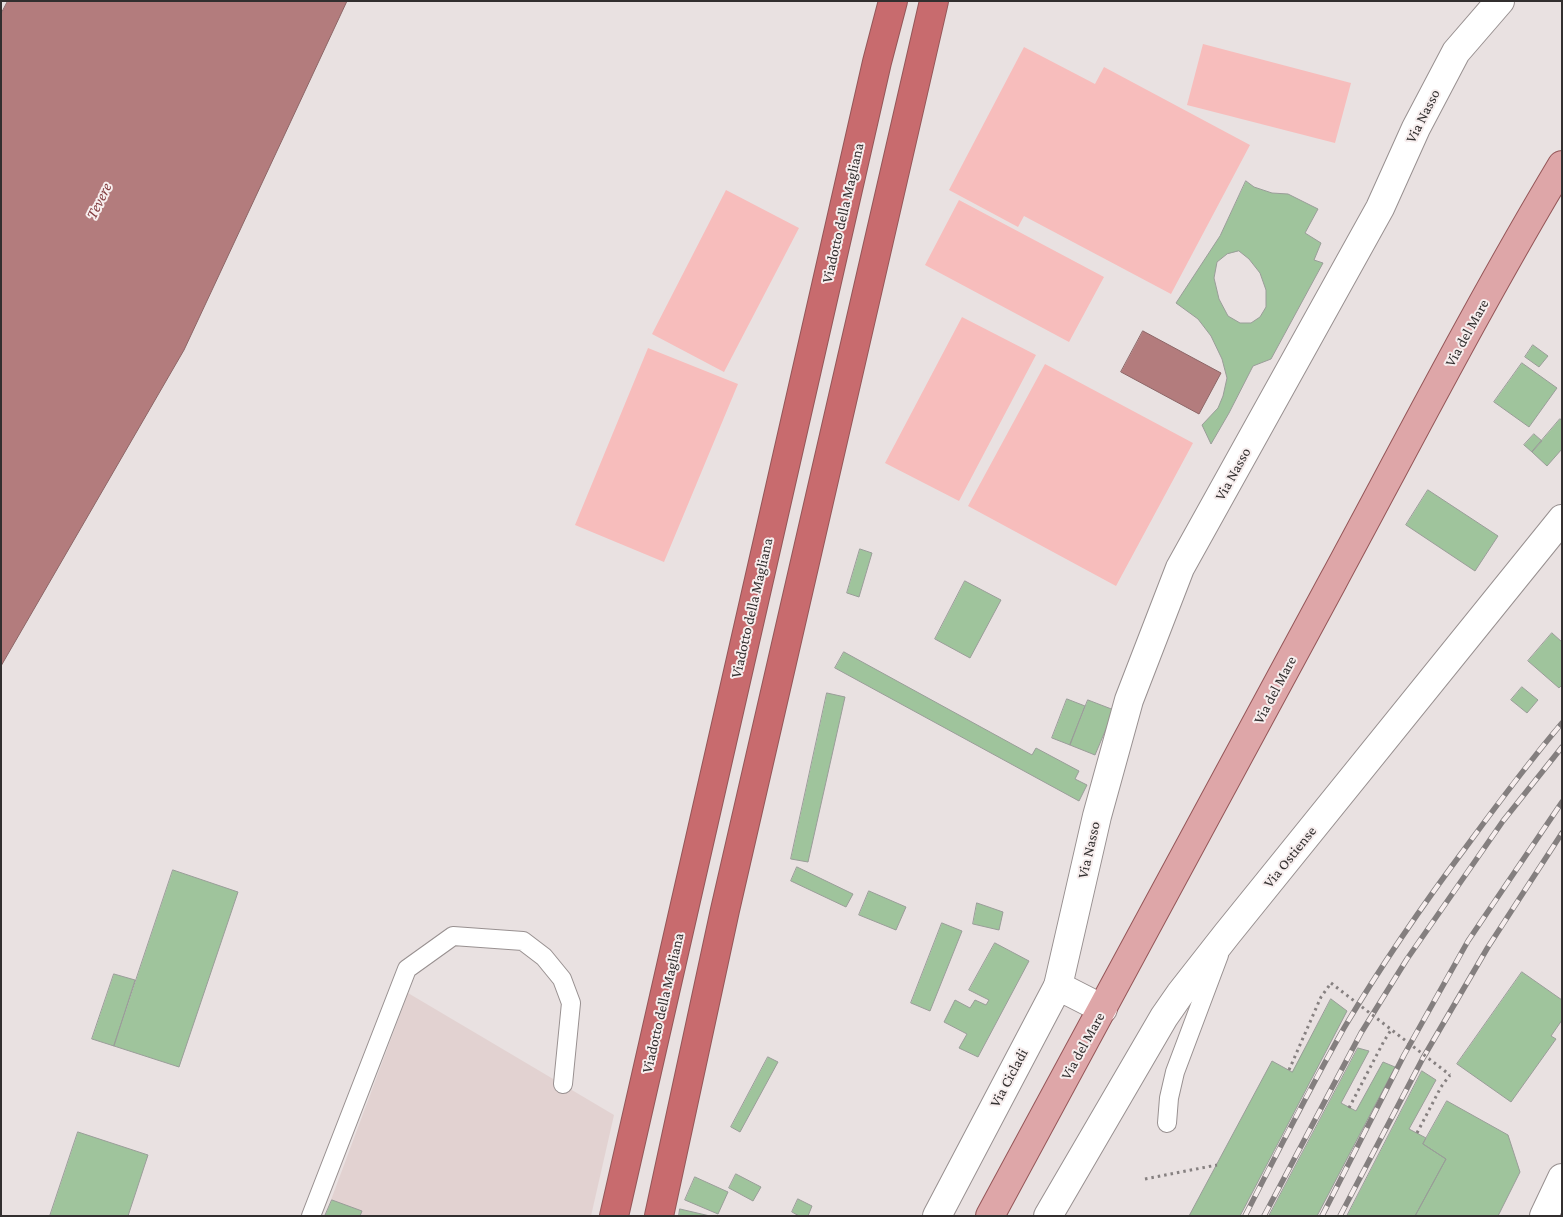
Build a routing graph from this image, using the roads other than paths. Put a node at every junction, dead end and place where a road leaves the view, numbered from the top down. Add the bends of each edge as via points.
1 (893, 1) edge
2 (934, 1) edge
3 (1500, 1) edge
4 (1562, 165) edge
5 (1562, 519) edge
6 (1227, 934) junction
7 (1058, 986) junction
8 (1103, 1009) junction
9 (563, 1084) dead end
10 (1166, 1123) dead end
11 (1562, 1178) edge
12 (311, 1216) edge
13 (614, 1216) edge
14 (659, 1216) edge
15 (937, 1216) edge
16 (990, 1216) edge
17 (1048, 1216) edge
18 (1544, 1216) edge

1 - 13 highway, Viadotto della Magliana
2 - 14 highway via 725,910
3 - 7 street, Via Nasso via 1456,52 1416,128 1380,208 1180,568 1129,700 1097,816
4 - 8 main road, Via del Mare via 1453,358
5 - 6 street, Via Ostiense
6 - 10 lane via 1175,1072
6 - 17 street, Via Ostiense via 1164,1018
7 - 8 street
7 - 15 street, Via Cicladi
8 - 16 main road, Via del Mare
9 - 12 lane via 571,1003 562,979 544,957 523,941 453,936 407,969
11 - 18 street

